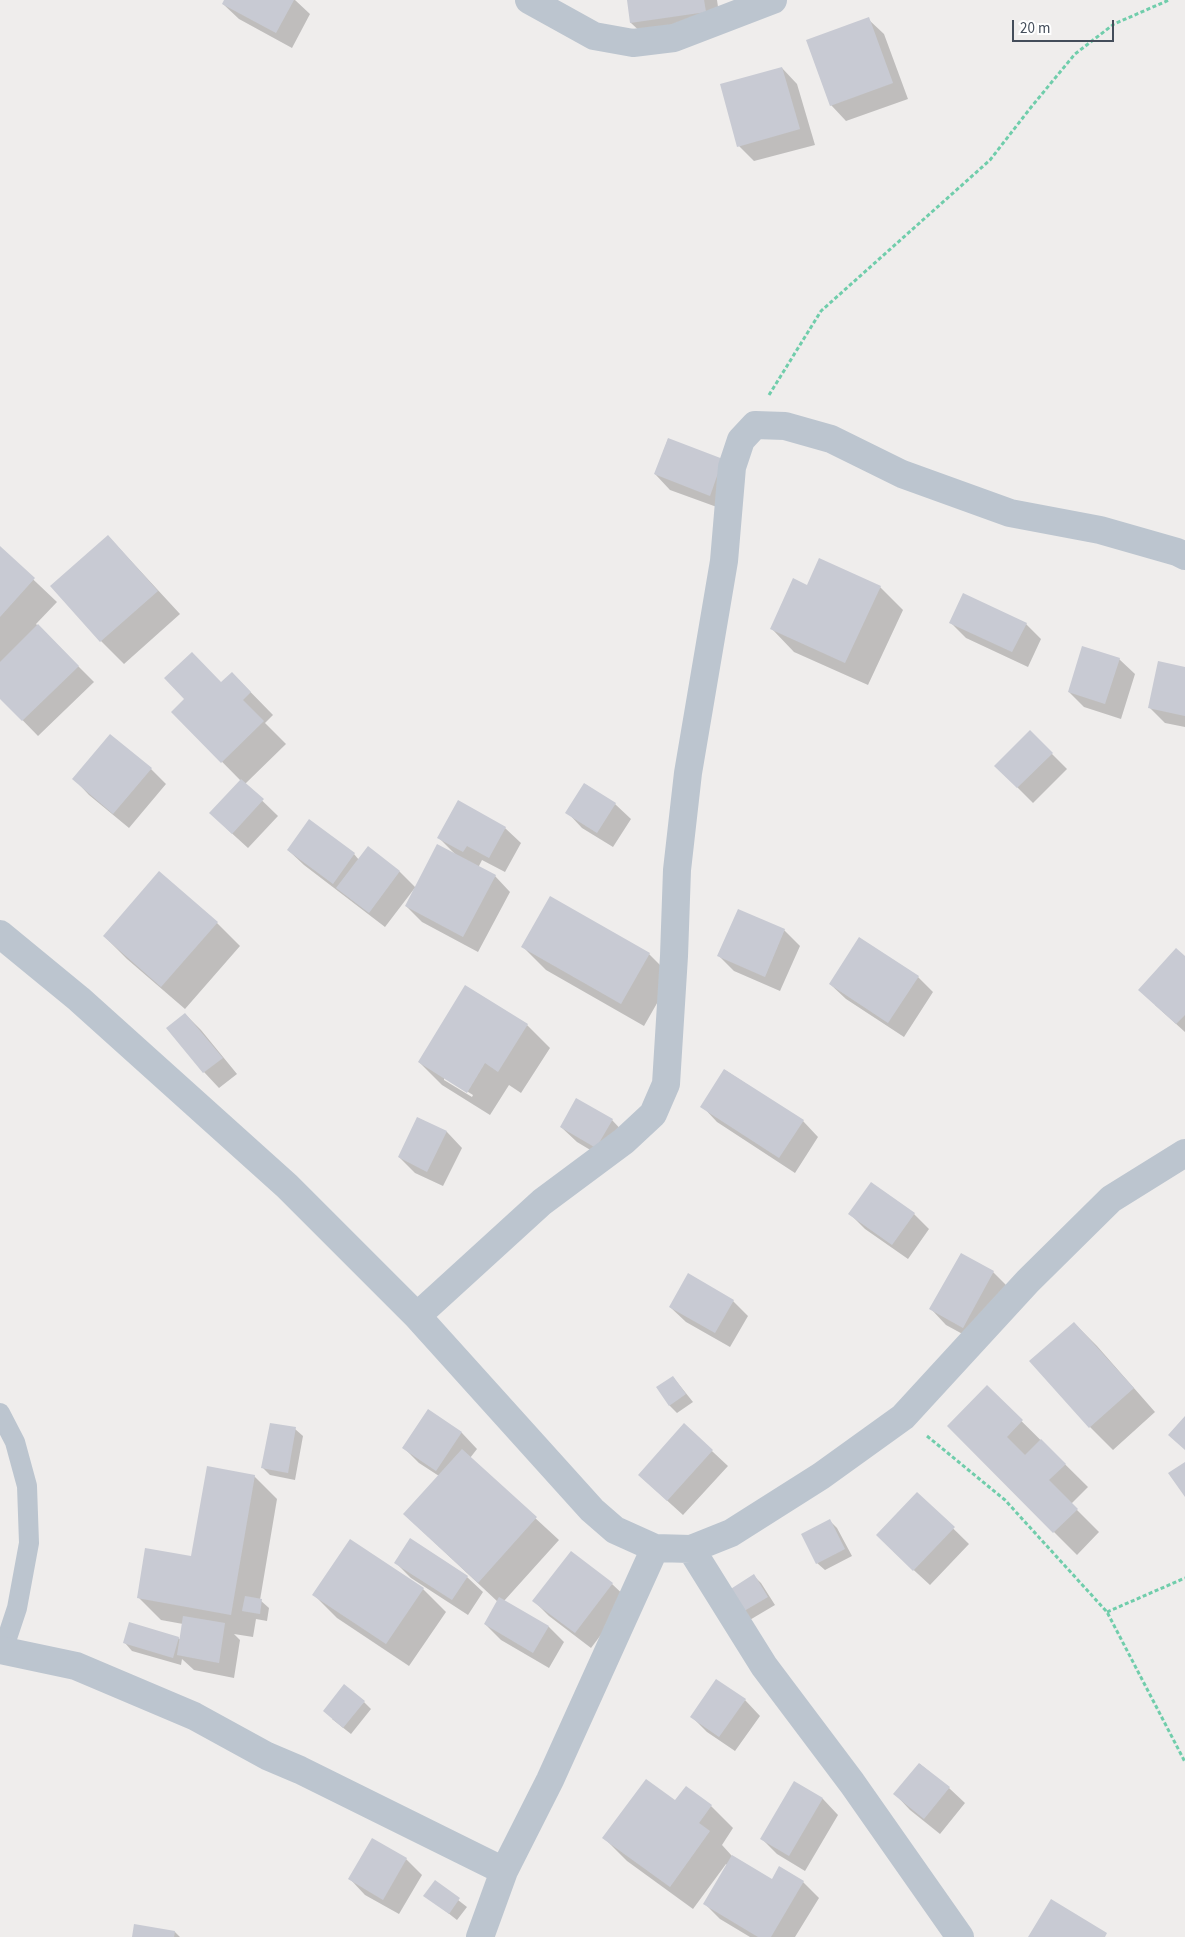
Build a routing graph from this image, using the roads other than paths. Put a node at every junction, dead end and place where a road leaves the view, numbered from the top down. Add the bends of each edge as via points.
1 (529, 0) edge
2 (773, 0) edge
3 (1185, 556) edge
4 (0, 934) edge
5 (1181, 1164) edge
6 (417, 1316) junction
7 (0, 1413) edge
8 (656, 1548) junction
9 (691, 1549) junction
10 (1, 1650) edge
11 (504, 1871) junction
12 (480, 1937) edge
13 (960, 1937) edge

1 - 2 street via 594,36 633,43 674,38
3 - 6 street via 1100,530 1010,513 902,474 831,439 785,426 755,426 741,440 732,466 724,561 688,773 677,870 666,1084 653,1114 624,1141 542,1202
4 - 6 street via 79,1000 287,1186
5 - 9 street via 1111,1199 1028,1281 903,1417 813,1481 731,1532
6 - 8 street via 592,1510 615,1530
7 - 10 lane via 15,1442 27,1486 29,1543 17,1608
8 - 9 street
8 - 11 street via 550,1780
9 - 13 street via 764,1666 852,1783
10 - 11 street via 76,1666 194,1716 267,1756
11 - 12 street

